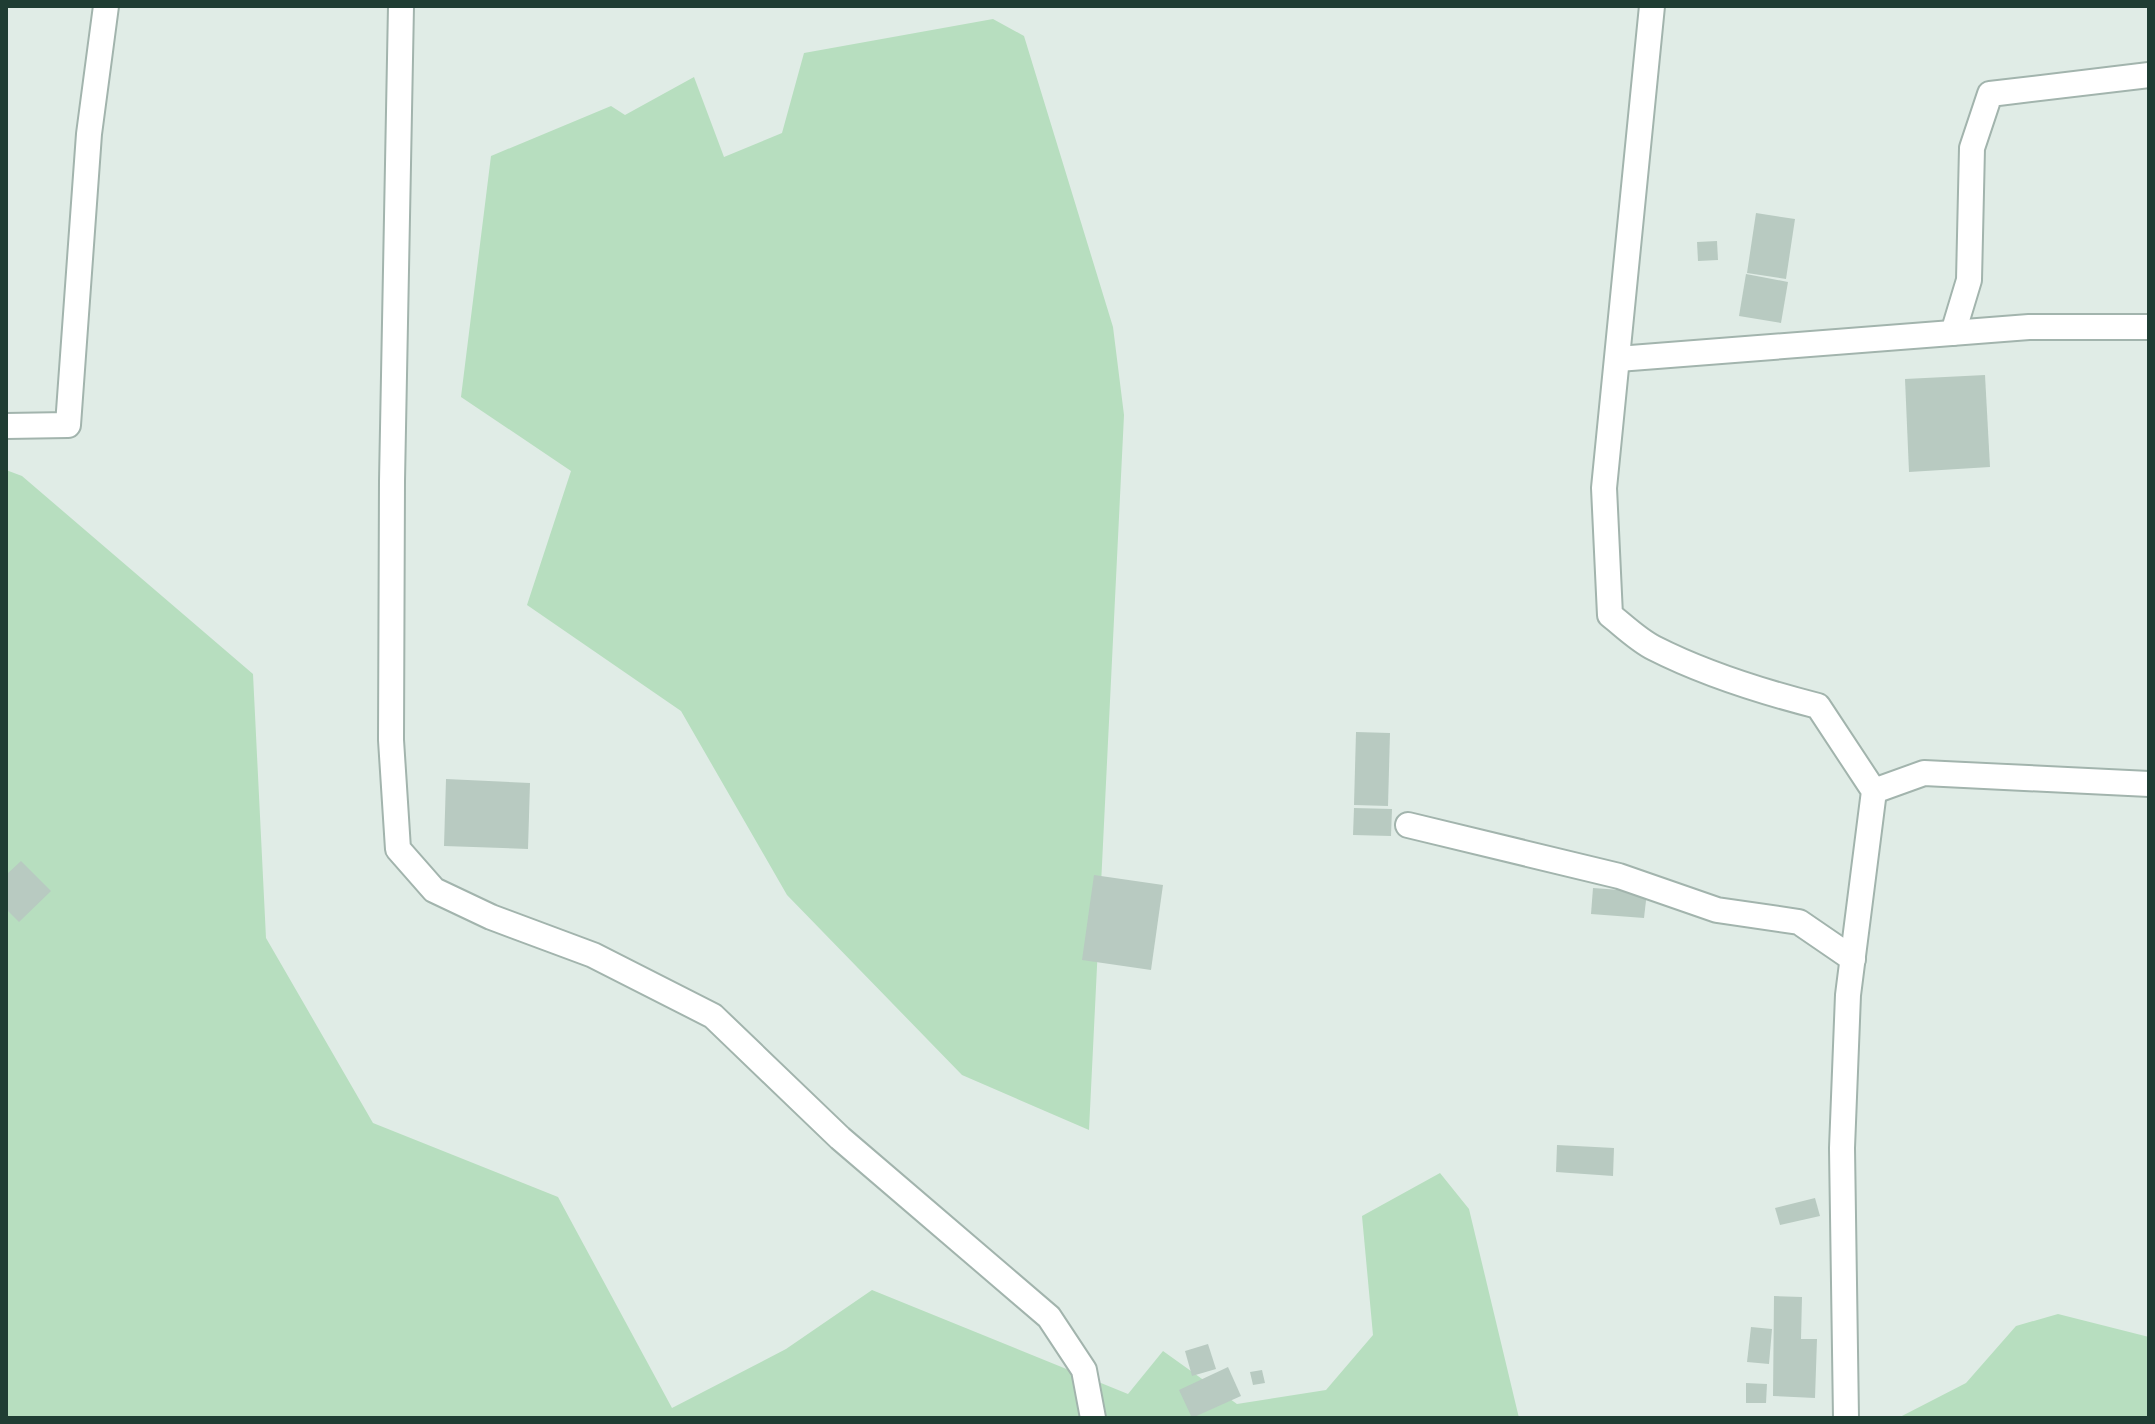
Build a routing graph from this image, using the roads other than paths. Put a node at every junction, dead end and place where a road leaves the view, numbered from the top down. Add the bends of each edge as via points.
1 (106, 6) edge
2 (401, 6) edge
3 (1652, 6) edge
4 (2149, 75) edge
5 (2149, 327) edge
6 (1953, 333) junction
7 (1618, 359) junction
8 (6, 426) edge
9 (2149, 784) edge
10 (1874, 791) junction
11 (1408, 825) dead end
12 (1853, 959) junction
13 (1093, 1418) edge
14 (1846, 1418) edge

1 - 8 street via 89,134 68,425
2 - 13 street via 391,740 398,849 434,890 593,955 713,1016 840,1138 1049,1317 1084,1370
3 - 7 street
4 - 6 street via 1990,94 1972,148 1969,280
5 - 6 street
6 - 7 street
7 - 10 street via 1604,488 1610,615 1651,647 1768,693 1818,706
9 - 10 street via 1924,773
10 - 12 street
11 - 12 street via 1619,876 1717,910 1799,922
12 - 14 street via 1842,1148

